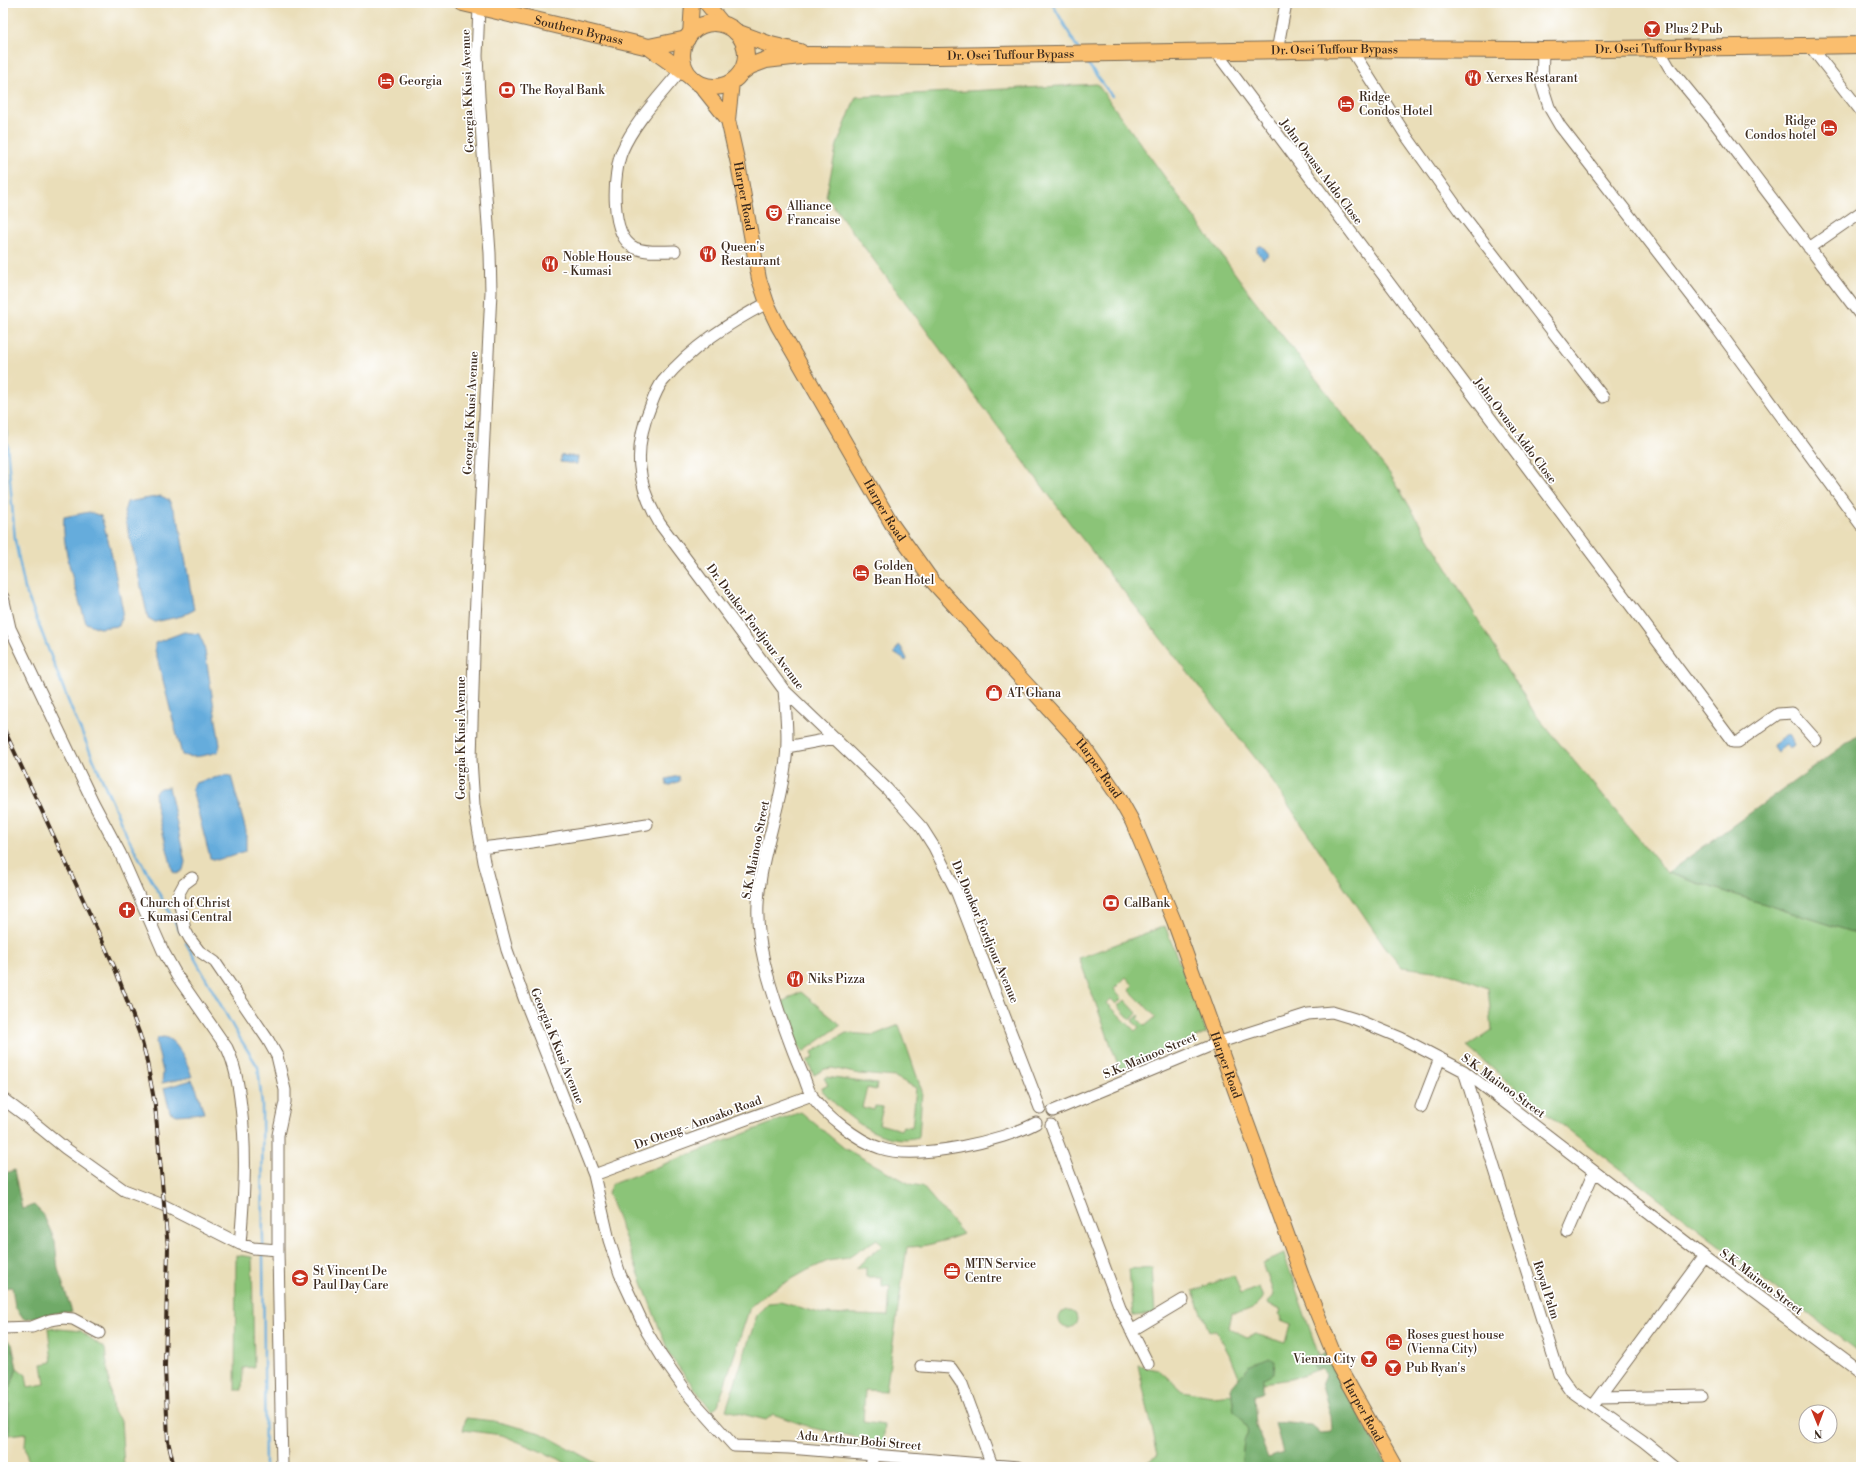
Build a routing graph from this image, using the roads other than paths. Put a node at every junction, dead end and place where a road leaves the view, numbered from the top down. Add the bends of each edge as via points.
1 (463, 3) edge
2 (692, 3) edge
3 (706, 3) edge
4 (1286, 3) edge
5 (479, 7) junction
6 (730, 28) junction
7 (688, 37) junction
8 (1861, 45) edge
9 (1810, 46) junction
10 (649, 47) junction
11 (1658, 48) junction
12 (1351, 49) junction
13 (1544, 50) junction
14 (1277, 51) junction
15 (1216, 52) junction
16 (809, 55) junction
17 (690, 76) junction
18 (737, 76) junction
19 (1861, 111) edge
20 (728, 120) junction
21 (1861, 212) edge
22 (1809, 248) junction
23 (674, 251) dead end
24 (767, 303) junction
25 (1861, 316) edge
26 (1602, 397) dead end
27 (1861, 525) edge
28 (3, 597) edge
29 (784, 690) junction
30 (835, 738) junction
31 (1816, 740) dead end
32 (787, 747) junction
33 (647, 824) dead end
34 (481, 848) junction
35 (192, 878) dead end
36 (1217, 1043) junction
37 (1440, 1058) junction
38 (1464, 1072) junction
39 (812, 1096) junction
40 (3, 1099) edge
41 (1421, 1107) dead end
42 (1040, 1108) junction
43 (1053, 1111) junction
44 (1036, 1123) junction
45 (1051, 1125) junction
46 (1594, 1172) junction
47 (594, 1175) junction
48 (1568, 1232) dead end
49 (240, 1244) junction
50 (274, 1249) junction
51 (1704, 1256) junction
52 (1183, 1300) dead end
53 (3, 1328) edge
54 (1131, 1331) junction
55 (99, 1333) dead end
56 (1148, 1364) dead end
57 (921, 1366) dead end
58 (1861, 1372) edge
59 (1702, 1396) dead end
60 (1596, 1402) junction
61 (710, 1420) joint
62 (874, 1455) junction
63 (992, 1465) junction
64 (282, 1467) edge
65 (871, 1467) edge
66 (1018, 1467) edge
67 (1396, 1467) edge
68 (1674, 1467) edge

1 - 5 highway, Southern Bypass
2 - 7 main road
3 - 6 main road
4 - 14 street
5 - 10 highway, Southern Bypass
5 - 34 street, Georgia K Kusi Avenue via 478,74 491,292 474,619 471,751 474,805
6 - 7 highway via 714,24 705,25
6 - 16 highway, Dr. Osei Tuffour Bypass via 771,46
6 - 18 highway via 741,37 746,50 746,58
7 - 10 highway, Southern Bypass
7 - 17 highway via 683,59
8 - 9 highway, Dr. Osei Tuffour Bypass
9 - 11 highway, Dr. Osei Tuffour Bypass
9 - 19 street
10 - 17 highway, Southern Bypass
11 - 13 highway, Dr. Osei Tuffour Bypass
11 - 22 street via 1669,66
12 - 13 highway, Dr. Osei Tuffour Bypass
12 - 14 highway, Dr. Osei Tuffour Bypass
12 - 26 street via 1407,137 1459,210
13 - 27 street via 1542,85 1560,126 1718,330
14 - 15 highway, Dr. Osei Tuffour Bypass
15 - 16 highway, Dr. Osei Tuffour Bypass
15 - 31 street, John Owusu Addo Close via 1733,742 1738,742 1778,714 1786,713 1792,713
16 - 18 highway, Dr. Osei Tuffour Bypass via 766,60 750,66
17 - 18 highway via 705,86 714,87 724,86
17 - 20 main road, Harper Road
17 - 23 street via 636,126 622,151 616,175 617,219 627,242 635,248 648,251
18 - 20 main road, Harper Road
20 - 24 main road, Harper Road via 759,278
21 - 22 street
22 - 25 street
24 - 29 street, Dr. Donkor Fordjour Avenue via 730,323 684,359 662,382 642,430 639,445 640,472 648,502 660,524
24 - 36 main road, Harper Road via 874,494 919,564 1084,747 1118,796 1132,821 1174,921
28 - 49 street via 10,628 123,859 163,951 233,1061 240,1100 246,1164
29 - 30 street, Dr. Donkor Fordjour Avenue
29 - 32 street, S.K. Mainoo Street
30 - 32 street
30 - 42 street, Dr. Donkor Fordjour Avenue via 887,789 922,828 934,847 957,892
32 - 39 street, S.K. Mainoo Street via 783,781 767,846 758,912 761,948 769,982 794,1055
33 - 34 street
34 - 47 street, Georgia K Kusi Avenue via 508,950 524,998
35 - 50 street via 184,884 178,895 186,930 199,951 214,962 257,1024 277,1056 283,1078 285,1102 278,1135
36 - 37 street, S.K. Mainoo Street via 1308,1014 1332,1012 1401,1038
36 - 43 street, S.K. Mainoo Street
36 - 67 main road, Harper Road via 1302,1276 1336,1360
37 - 38 street, S.K. Mainoo Street
37 - 41 street
38 - 46 street, S.K. Mainoo Street
38 - 60 street, Royal Palm via 1559,1374 1571,1391
39 - 44 street, S.K. Mainoo Street via 830,1116 862,1140 881,1148 904,1153 954,1148 988,1141
39 - 47 street, Dr Oteng - Amoako Road
40 - 49 street via 124,1190 163,1205
42 - 43 street via 1049,1108
42 - 44 street via 1035,1112
43 - 45 street via 1055,1118
44 - 45 street via 1044,1127
45 - 54 street
46 - 48 street
46 - 51 street, S.K. Mainoo Street
47 - 61 street, Georgia K Kusi Avenue via 608,1240 637,1312 662,1356
49 - 50 street via 253,1248
50 - 64 street
51 - 58 street, S.K. Mainoo Street
51 - 60 street
52 - 54 street
53 - 55 street via 32,1327 63,1318 73,1319
54 - 56 street
57 - 63 street via 951,1368 962,1384
59 - 60 street
60 - 68 street, Royal Palm
61 - 62 street, Adu Arthur Bobi Street via 734,1446
62 - 63 street, Adu Arthur Bobi Street
62 - 65 street
63 - 66 street, Adu Arthur Bobi Street

